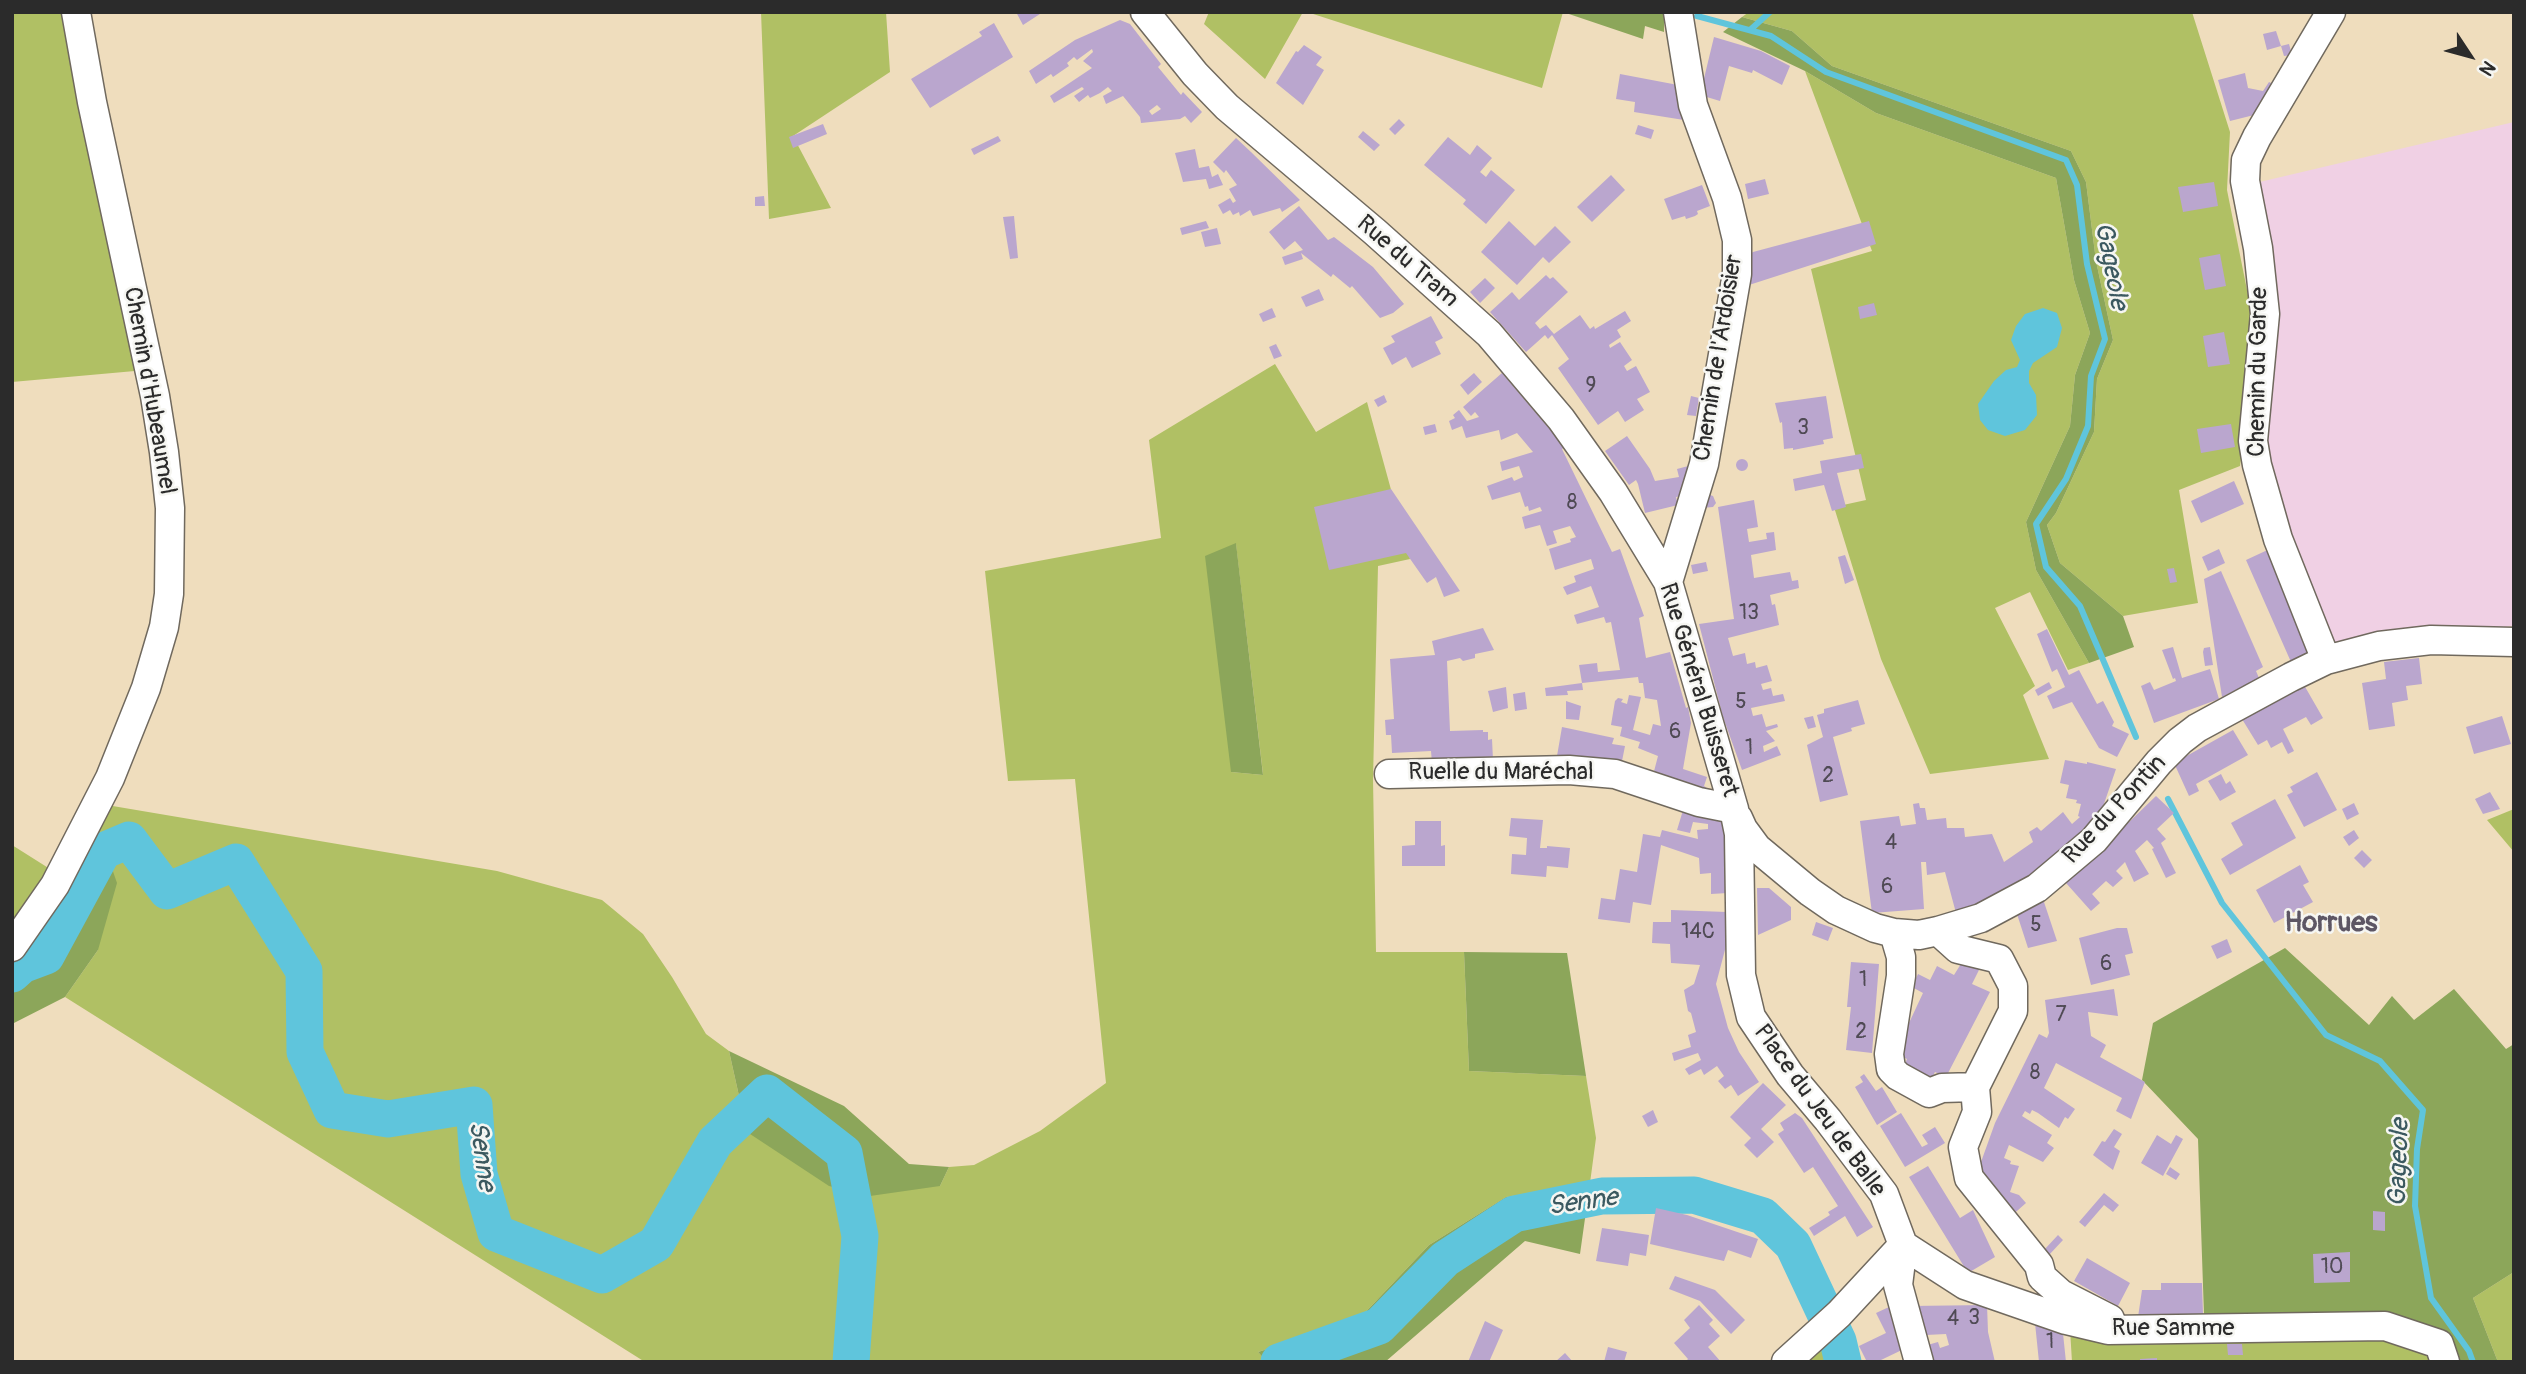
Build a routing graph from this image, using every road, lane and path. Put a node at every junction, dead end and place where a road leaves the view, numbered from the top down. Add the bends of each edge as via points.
1 (76, 12) edge
2 (1145, 12) edge
3 (1678, 12) edge
4 (2331, 12) edge
5 (1640, 537) joint
6 (1668, 582) junction
7 (2514, 642) edge
8 (2326, 660) junction
9 (1389, 774) dead end
10 (1734, 808) junction
11 (1938, 931) junction
12 (1894, 933) junction
13 (12, 947) edge
14 (1975, 1087) junction
15 (1903, 1245) junction
16 (2135, 1332) junction
17 (1786, 1362) edge
18 (1919, 1362) edge
19 (2445, 1362) edge

1 - 13 street, Chemin d'Hubeaumel via 164,452 170,508 169,594 146,688 110,778 55,885
2 - 5 street, Rue du Tram via 1227,107 1489,334 1561,419
3 - 6 street, Chemin de l'Ardoisier via 1693,105 1727,198 1737,240 1737,274 1704,464
4 - 8 street, Chemin du Garde via 2257,137 2246,160 2245,181 2264,314 2253,441 2257,465 2278,539
5 - 6 street, Rue Général Buisseret
6 - 10 street, Rue Général Buisseret
7 - 8 street, Rue du Pontin via 2431,639
8 - 11 street, Rue du Pontin via 2180,741 2094,840 2037,888 1981,918
9 - 10 street, Ruelle du Maréchal via 1569,770 1615,774 1699,802
10 - 12 street, Rue du Pontin via 1743,830 1758,848 1810,892 1864,924
10 - 15 street, Place du Jeu de Balle via 1739,834 1741,975 1751,1017 1790,1075 1884,1194
11 - 12 street, Rue du Pontin
11 - 14 street via 1958,949 1999,959 2012,986 2013,1011
12 - 14 street via 1901,976 1889,1054 1891,1069 1929,1093
14 - 16 street via 1977,1112 1963,1147 1969,1178 2039,1265 2042,1278 2061,1294
15 - 16 street, Rue Samme via 1965,1285 2066,1320
15 - 17 street
15 - 18 street via 1898,1285
16 - 19 street, Rue Samme via 2385,1326 2439,1344

